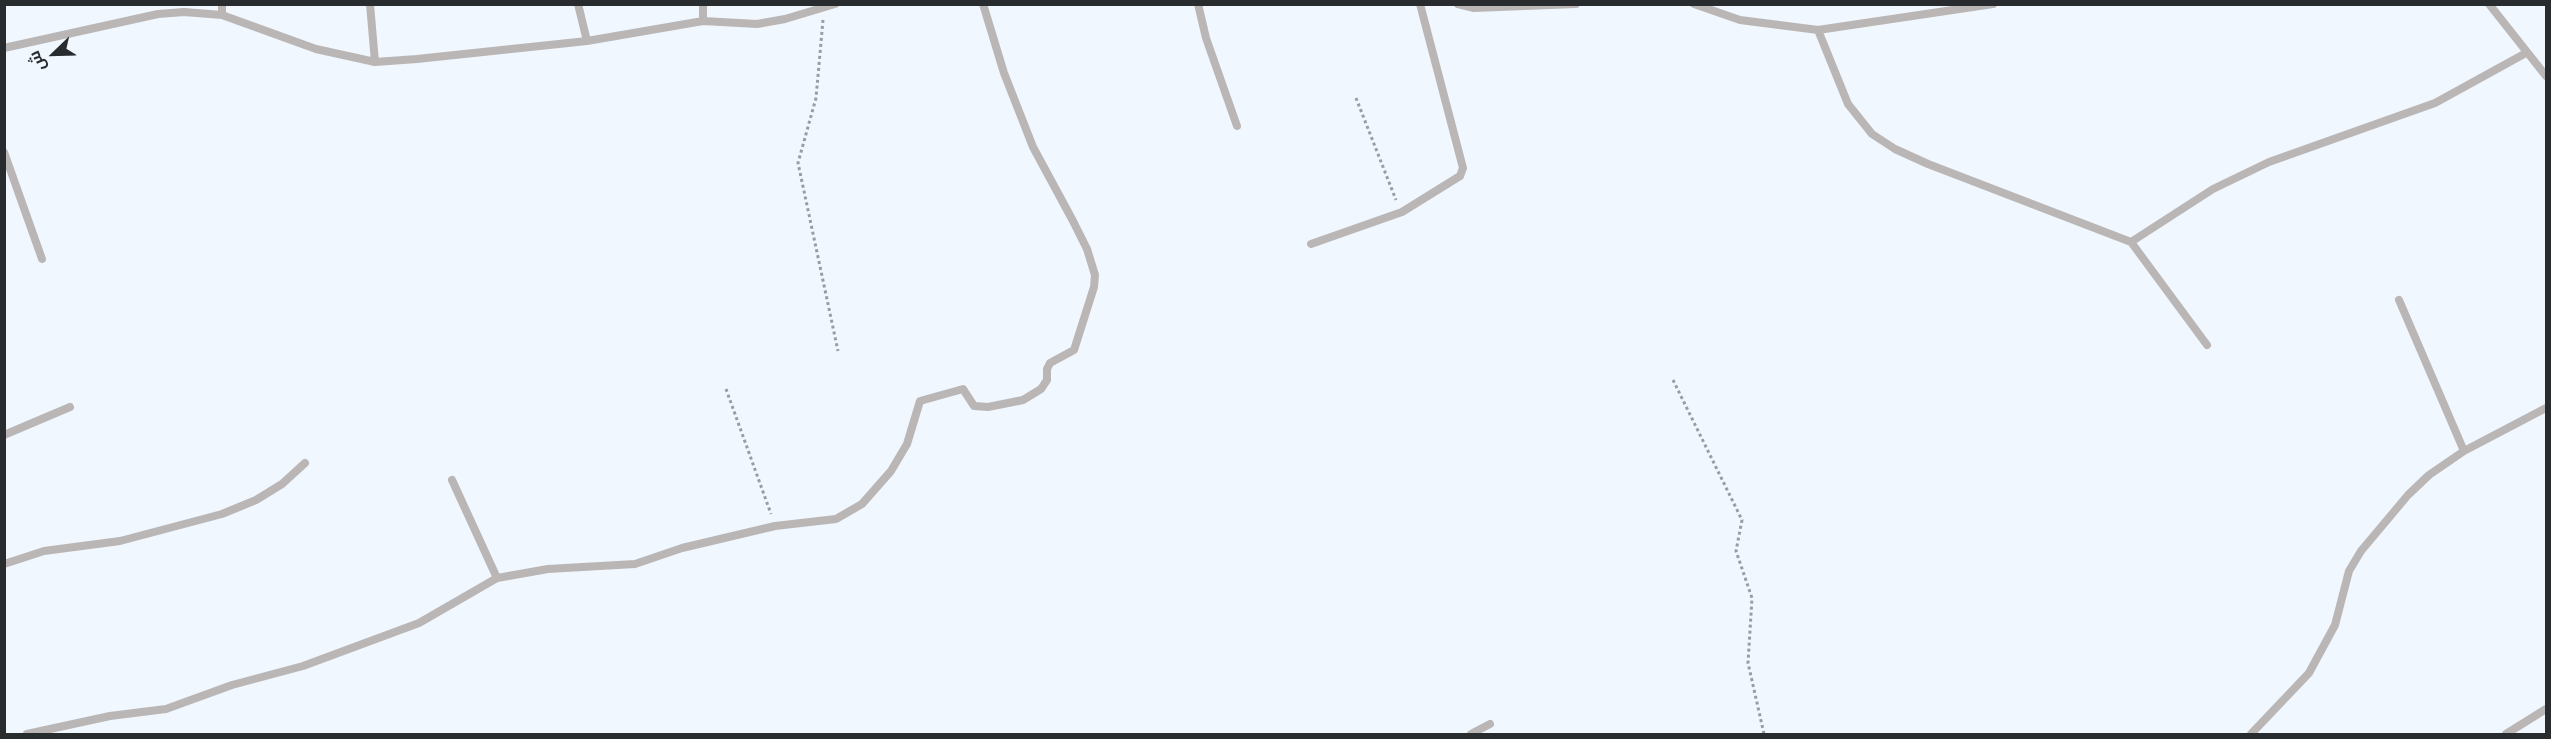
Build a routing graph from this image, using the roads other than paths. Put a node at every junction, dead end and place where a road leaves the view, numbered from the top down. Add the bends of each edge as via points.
1 (222, 4) edge
2 (370, 4) edge
3 (578, 4) edge
4 (703, 4) edge
5 (835, 4) edge
6 (983, 4) edge
7 (1198, 4) edge
8 (1420, 4) edge
9 (1458, 4) edge
10 (1575, 4) edge
11 (1993, 4) edge
12 (2490, 4) edge
13 (1695, 5) edge
14 (222, 15) junction
15 (702, 21) junction
16 (1818, 30) junction
17 (587, 41) junction
18 (4, 48) edge
19 (2526, 53) junction
20 (375, 62) junction
21 (2547, 76) edge
22 (1237, 126) dead end
23 (4, 152) edge
24 (2131, 242) junction
25 (1311, 244) dead end
26 (42, 259) dead end
27 (2399, 300) dead end
28 (2207, 345) dead end
29 (70, 406) dead end
30 (2547, 408) edge
31 (4, 435) edge
32 (2464, 451) junction
33 (305, 463) dead end
34 (452, 480) dead end
35 (4, 564) edge
36 (496, 579) junction
37 (2547, 709) edge
38 (1490, 724) dead end
39 (27, 735) edge
40 (1471, 735) edge
41 (2250, 735) edge
42 (2506, 735) edge

1 - 14 lane
2 - 20 lane
3 - 17 lane
4 - 15 lane
5 - 15 lane via 757,24
6 - 36 lane via 1033,147 1078,231 1095,275 1076,345 1072,353 1050,363 1045,385 1023,400 978,408 963,389 924,399 918,405 907,444 891,471 862,504 836,519 775,526 682,548 635,564 548,569
7 - 22 lane
8 - 25 lane via 1463,168 1460,176 1402,212
9 - 10 lane via 1474,8
11 - 16 lane
12 - 19 lane
13 - 16 lane via 1740,20
14 - 18 lane via 158,14
14 - 20 lane via 316,49
15 - 17 lane
16 - 24 lane via 1848,104 1872,134 1928,164
17 - 20 lane
19 - 21 lane
19 - 24 lane via 2435,103 2269,162 2213,189
23 - 26 lane
24 - 28 lane
27 - 32 lane
29 - 31 lane
30 - 32 lane
32 - 41 lane via 2408,495 2361,551 2349,571 2335,625 2309,673
33 - 35 lane via 256,500 222,514 120,541 44,551
34 - 36 lane
36 - 39 lane via 419,623 303,666 232,685 166,709 110,716
37 - 42 lane
38 - 40 lane

